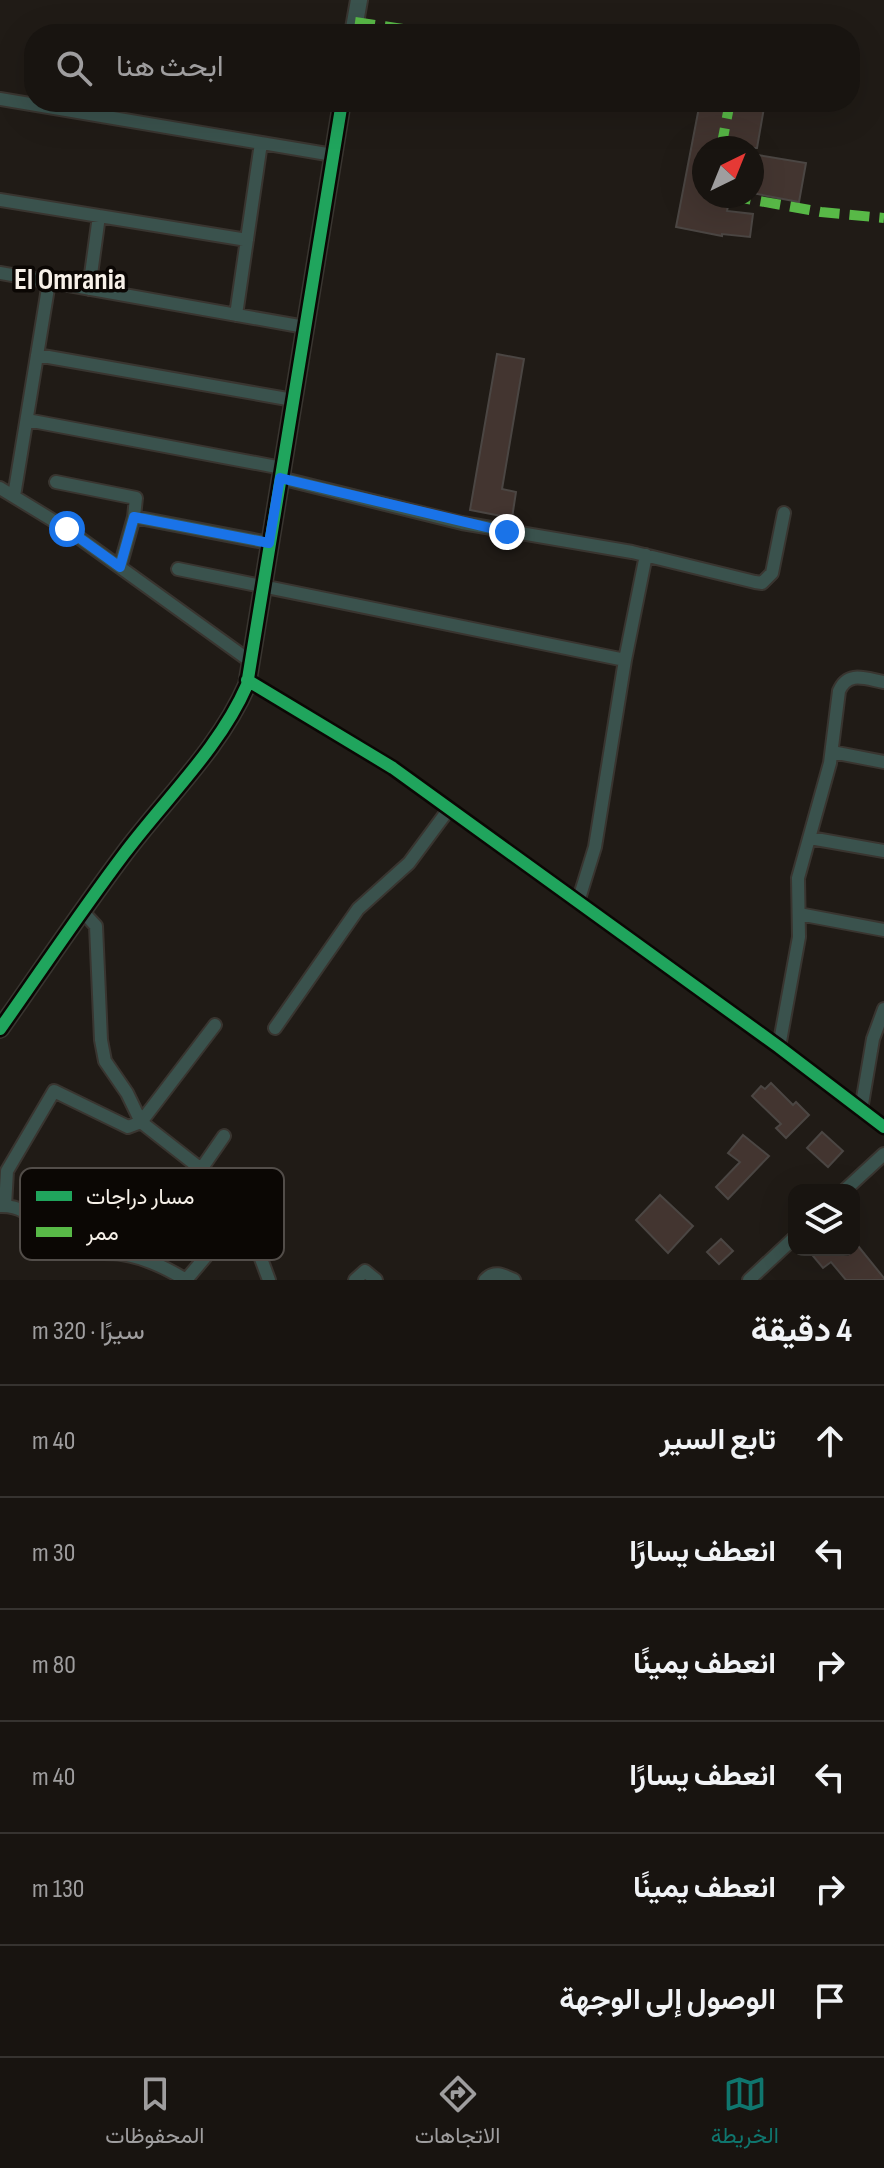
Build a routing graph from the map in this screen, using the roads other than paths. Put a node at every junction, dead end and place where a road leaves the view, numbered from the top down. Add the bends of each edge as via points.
1 (359, 0) edge
2 (355, 24) edge
3 (0, 99) edge
4 (24, 103) edge
5 (77, 112) edge
6 (340, 112) edge
7 (261, 143) junction
8 (333, 155) junction
9 (0, 200) edge
10 (99, 216) junction
11 (247, 240) junction
12 (0, 273) edge
13 (49, 282) junction
14 (89, 289) junction
15 (236, 315) junction
16 (305, 327) junction
17 (37, 355) junction
18 (293, 400) junction
19 (27, 420) junction
20 (281, 473) junction
21 (56, 482) dead end
22 (0, 488) edge
23 (14, 496) junction
24 (784, 513) dead end
25 (134, 517) junction
26 (269, 543) junction
27 (646, 555) junction
28 (120, 567) junction
29 (178, 569) dead end
30 (262, 586) junction
31 (625, 660) junction
32 (250, 661) junction
33 (247, 680) junction
34 (884, 682) edge
35 (832, 752) junction
36 (884, 762) edge
37 (449, 809) junction
38 (810, 838) junction
39 (884, 851) edge
40 (578, 902) junction
41 (83, 912) junction
42 (799, 914) junction
43 (884, 930) edge
44 (883, 1016) edge
45 (215, 1025) dead end
46 (275, 1028) dead end
47 (0, 1029) edge
48 (779, 1047) junction
49 (861, 1110) junction
50 (141, 1122) junction
51 (884, 1127) edge
52 (224, 1136) dead end
53 (884, 1154) edge
54 (200, 1168) edge
55 (202, 1168) edge
56 (852, 1184) edge
57 (2, 1206) edge
58 (788, 1244) edge
59 (142, 1260) edge
60 (203, 1260) edge
61 (262, 1260) edge
62 (186, 1280) edge
63 (269, 1280) edge
64 (355, 1280) edge
65 (376, 1280) edge
66 (485, 1280) edge
67 (514, 1280) edge
68 (749, 1280) edge

1 - 2 street
3 - 4 street
5 - 7 street
6 - 8 street
7 - 8 street
7 - 11 street
8 - 16 street
9 - 10 street
10 - 11 street
10 - 14 street
11 - 15 street
12 - 13 street
13 - 14 street
13 - 17 street
14 - 15 street
15 - 16 street
16 - 18 street
17 - 18 street
17 - 19 street
18 - 20 street
19 - 20 street
19 - 23 street
20 - 26 street
20 - 27 street via 477,526
21 - 25 street via 136,498
22 - 23 street
23 - 28 street
24 - 27 street via 772,573 762,583
25 - 26 street
25 - 28 street
26 - 30 street
27 - 31 street
28 - 32 street
29 - 30 street
30 - 31 street
30 - 32 street
31 - 40 street via 595,847
32 - 33 street
33 - 37 street via 393,768
33 - 41 street via 218,736
34 - 35 street via 854,676 840,685
35 - 36 street
35 - 38 street
37 - 40 street
37 - 46 street via 409,863 358,909
38 - 39 street
38 - 42 street via 797,886
40 - 48 street
41 - 47 street
41 - 50 street via 96,926 105,1061
42 - 43 street
42 - 48 street
44 - 49 street via 873,1039
45 - 50 street
48 - 49 street
49 - 51 street
50 - 54 street
50 - 57 street via 128,1127 54,1091 7,1171
52 - 55 street
53 - 56 street
58 - 68 street
59 - 62 street
60 - 62 street
61 - 63 street
64 - 65 street via 365,1271
66 - 67 street via 500,1273

